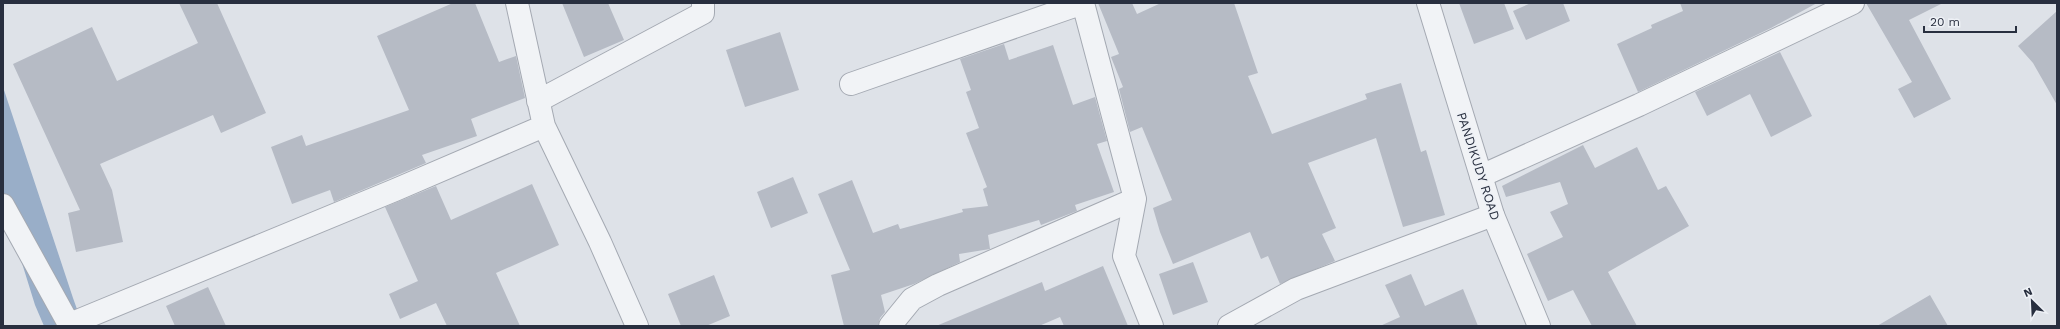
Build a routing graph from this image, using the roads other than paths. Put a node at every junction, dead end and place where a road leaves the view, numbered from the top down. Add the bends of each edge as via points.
1 (517, 3) edge
2 (703, 3) edge
3 (1428, 3) edge
4 (1853, 3) edge
5 (851, 84) dead end
6 (538, 101) junction
7 (544, 126) junction
8 (1481, 176) junction
9 (1135, 199) junction
10 (3, 205) edge
11 (1493, 215) junction
12 (70, 325) edge
13 (637, 326) edge
14 (890, 326) edge
15 (1152, 326) edge
16 (1229, 326) edge
17 (1540, 326) edge

1 - 6 street
2 - 6 street via 703,13
3 - 8 street, PANDIKUDY ROAD
4 - 8 street via 1639,105
5 - 9 street via 1083,3
6 - 7 street
7 - 12 street
7 - 13 street
8 - 11 street, PANDIKUDY ROAD
9 - 14 street via 938,285 912,299
9 - 15 street via 1124,256
10 - 12 street
11 - 16 street via 1296,289
11 - 17 street, PANDIKUDY ROAD

